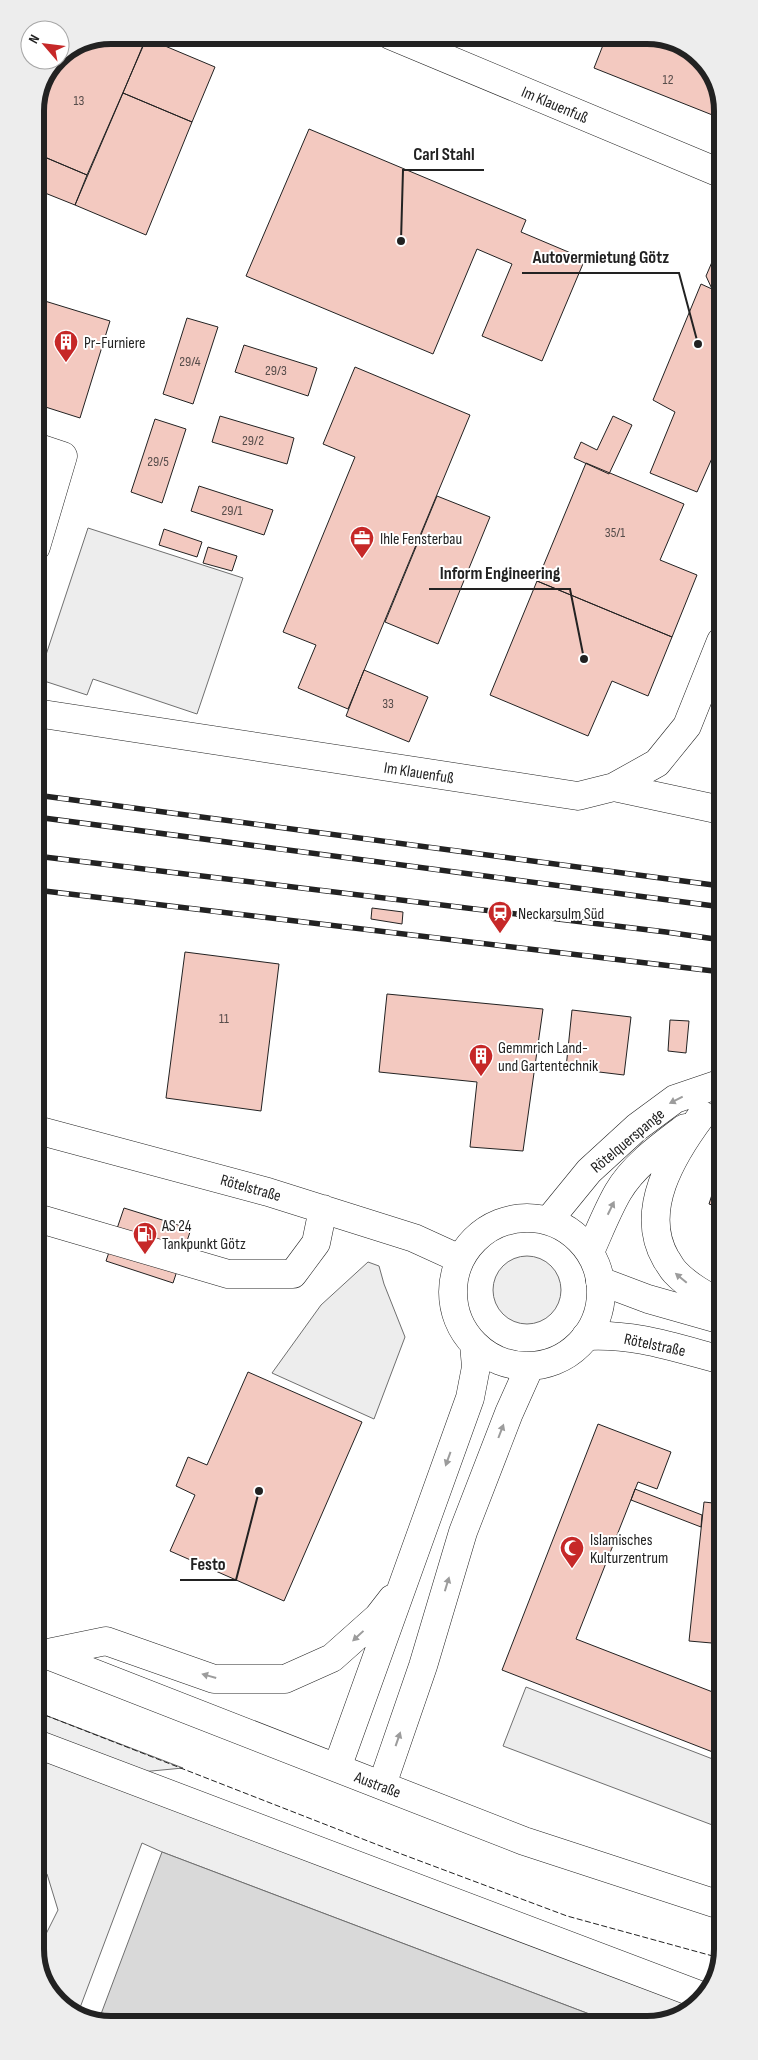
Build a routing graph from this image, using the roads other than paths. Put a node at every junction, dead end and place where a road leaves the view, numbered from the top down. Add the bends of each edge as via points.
1 (412, 44) edge
2 (714, 170) edge
3 (44, 450) edge
4 (44, 520) edge
5 (714, 658) edge
6 (44, 714) edge
7 (614, 787) junction
8 (714, 808) edge
9 (714, 1086) edge
10 (714, 1099) edge
11 (702, 1115) junction
12 (44, 1132) edge
13 (323, 1209) junction
14 (44, 1220) edge
15 (549, 1220) junction
16 (590, 1252) junction
17 (460, 1259) junction
18 (600, 1281) junction
19 (714, 1300) edge
20 (714, 1318) edge
21 (586, 1336) junction
22 (474, 1344) junction
23 (714, 1358) edge
24 (530, 1366) junction
25 (402, 1587) junction
26 (44, 1651) edge
27 (44, 1654) edge
28 (44, 1747) edge
29 (337, 1768) junction
30 (382, 1785) junction
31 (714, 1903) edge
32 (697, 1994) edge

1 - 2 main road, Im Klauenfuß
3 - 4 main road via 63,456
5 - 7 main road, Im Klauenfuß via 686,726 657,763
6 - 7 main road, Im Klauenfuß via 578,796
7 - 8 main road
9 -> 15 main road, Rötelquerspange via 675,1099 637,1126 589,1171
10 - 11 main road, Rötelquerspange
16 -> 11 main road, Rötelquerspange via 618,1192 630,1176
19 -> 11 main road via 673,1271 660,1247 655,1227 657,1203 667,1171
12 - 13 main road, Rötelstraße
13 - 14 main road via 316,1243 293,1274 228,1274
13 - 17 main road, Rötelstraße via 414,1238
15 - 16 main road via 579,1238
15 - 17 main road via 528,1217 501,1222 472,1242
16 - 18 main road
17 - 22 main road via 454,1276 453,1295 463,1330
18 - 20 main road
18 - 21 main road via 596,1319
21 - 23 main road, Rötelstraße via 610,1334 642,1338
21 - 24 main road via 562,1357
22 - 24 main road via 490,1357
22 -> 25 main road via 476,1367 470,1398
30 -> 24 main road via 423,1666 463,1532
25 -> 26 main road via 378,1617 332,1658 285,1679 214,1678 106,1641
25 - 29 main road
27 - 29 main road, Austraße
28 - 32 main road
29 - 30 main road, Austraße
30 - 31 main road, Austraße via 524,1841

